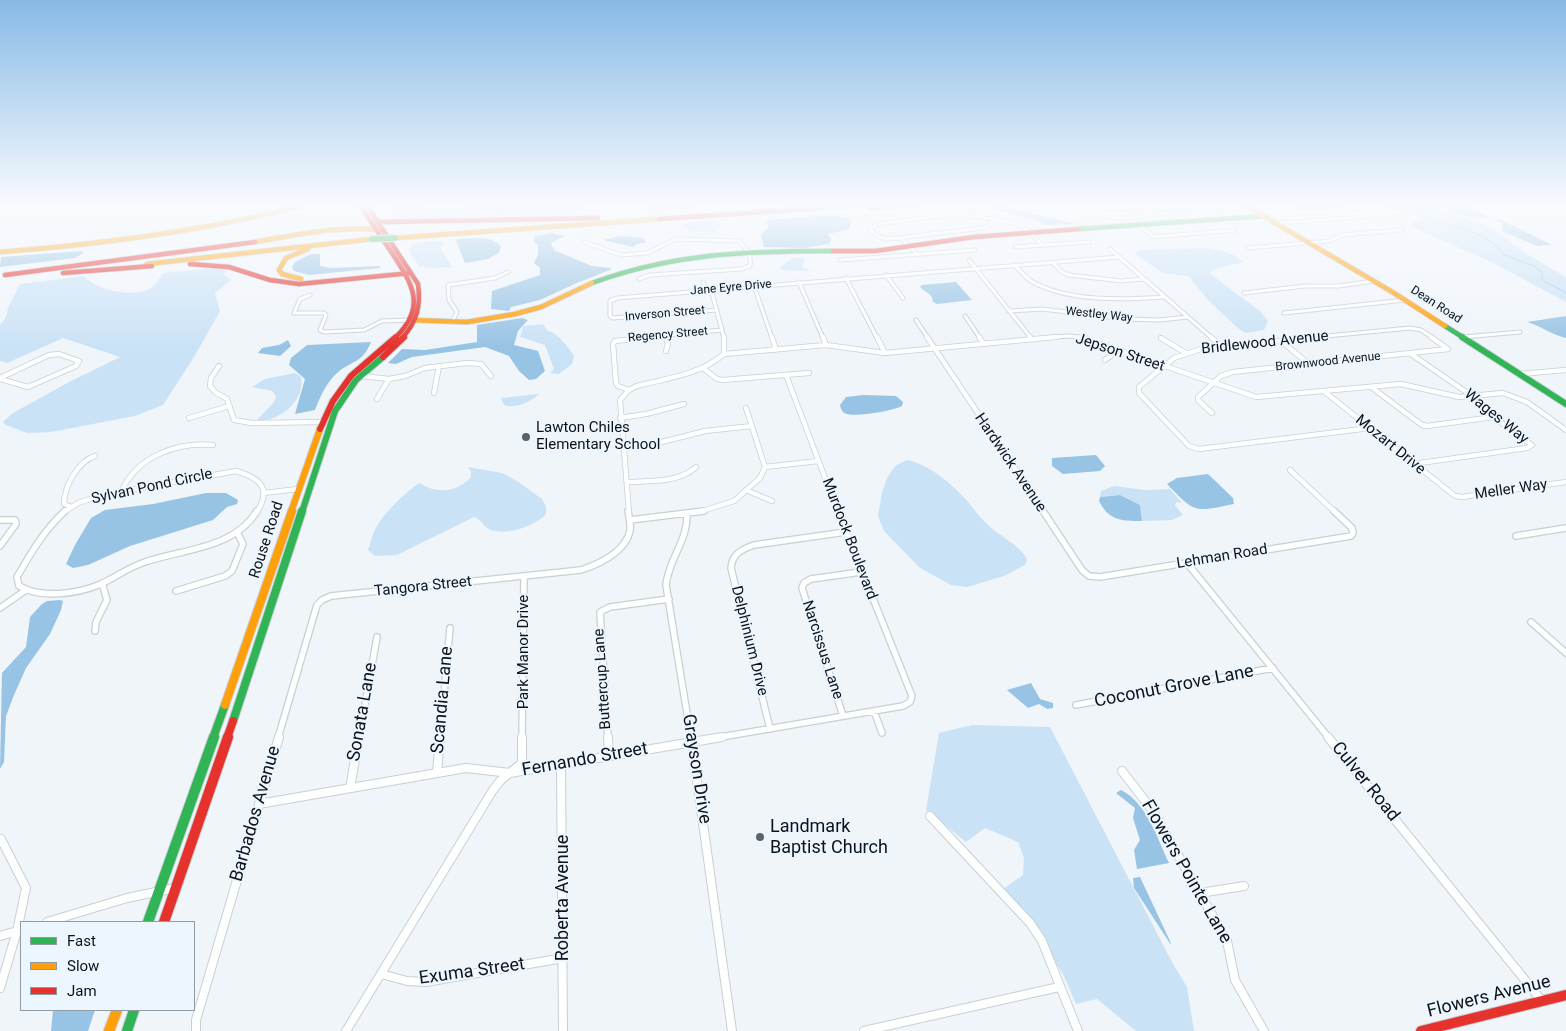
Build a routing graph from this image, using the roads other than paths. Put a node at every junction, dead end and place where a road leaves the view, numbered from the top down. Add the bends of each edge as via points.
1 (189, 252) edge
2 (207, 252) edge
3 (221, 252) edge
4 (299, 252) edge
5 (394, 252) edge
6 (610, 252) edge
7 (649, 252) edge
8 (731, 252) edge
9 (747, 252) edge
10 (916, 252) edge
11 (951, 252) edge
12 (1113, 252) edge
13 (1326, 252) edge
14 (918, 255) junction
15 (1119, 257) junction
16 (840, 260) dead end
17 (969, 260) dead end
18 (1052, 262) junction
19 (1014, 265) junction
20 (975, 268) junction
21 (407, 272) junction
22 (508, 272) dead end
23 (56, 274) junction
24 (886, 275) junction
25 (2, 277) edge
26 (846, 278) junction
27 (639, 279) dead end
28 (1144, 279) junction
29 (1373, 281) junction
30 (703, 282) dead end
31 (799, 282) junction
32 (754, 286) junction
33 (708, 290) junction
34 (1244, 292) dead end
35 (310, 295) dead end
36 (1165, 297) junction
37 (903, 298) dead end
38 (1405, 300) junction
39 (717, 310) junction
40 (1009, 311) junction
41 (1284, 313) dead end
42 (964, 316) dead end
43 (375, 317) dead end
44 (1188, 317) junction
45 (613, 318) joint
46 (916, 320) dead end
47 (378, 321) junction
48 (413, 321) junction
49 (452, 322) junction
50 (722, 330) junction
51 (1520, 332) dead end
52 (666, 335) junction
53 (1160, 338) dead end
54 (1463, 338) junction
55 (1031, 339) junction
56 (1280, 341) junction
57 (984, 344) junction
58 (826, 345) junction
59 (1221, 346) junction
60 (933, 348) junction
61 (1448, 349) joint
62 (776, 350) junction
63 (1118, 350) junction
64 (666, 351) dead end
65 (885, 353) junction
66 (1186, 353) junction
67 (724, 354) junction
68 (1411, 354) junction
69 (1105, 360) dead end
70 (1309, 364) junction
71 (219, 366) dead end
72 (439, 366) junction
73 (1163, 366) junction
74 (703, 368) junction
75 (1566, 370) edge
76 (810, 373) dead end
77 (1520, 374) junction
78 (356, 375) junction
79 (786, 375) junction
80 (491, 376) dead end
81 (0, 378) edge
82 (389, 379) junction
83 (1212, 383) junction
84 (1371, 387) junction
85 (629, 390) junction
86 (1325, 392) junction
87 (434, 393) dead end
88 (1472, 396) junction
89 (377, 399) dead end
90 (684, 404) dead end
91 (1566, 404) edge
92 (229, 406) junction
93 (746, 408) dead end
94 (1212, 413) dead end
95 (1494, 417) junction
96 (189, 418) dead end
97 (620, 418) junction
98 (322, 422) junction
99 (752, 426) junction
100 (1370, 428) junction
101 (1566, 430) edge
102 (213, 445) dead end
103 (623, 448) junction
104 (95, 456) dead end
105 (818, 461) junction
106 (1413, 464) junction
107 (764, 467) junction
108 (696, 468) dead end
109 (1290, 470) dead end
110 (627, 482) junction
111 (1566, 482) edge
112 (298, 489) junction
113 (122, 490) junction
114 (746, 490) junction
115 (264, 493) junction
116 (1456, 496) joint
117 (772, 501) dead end
118 (71, 507) junction
119 (687, 513) junction
120 (0, 520) edge
121 (630, 520) junction
122 (1566, 528) edge
123 (237, 532) junction
124 (846, 532) junction
125 (1516, 536) dead end
126 (0, 546) edge
127 (1187, 563) junction
128 (861, 572) junction
129 (524, 576) junction
130 (1089, 576) joint
131 (102, 583) junction
132 (26, 590) junction
133 (176, 591) dead end
134 (668, 599) junction
135 (322, 600) joint
136 (0, 608) edge
137 (1531, 622) dead end
138 (450, 628) dead end
139 (94, 630) dead end
140 (377, 637) dead end
141 (1566, 653) edge
142 (1273, 668) junction
143 (910, 702) joint
144 (1076, 705) dead end
145 (874, 711) junction
146 (843, 716) junction
147 (770, 729) junction
148 (882, 733) dead end
149 (692, 742) junction
150 (609, 756) junction
151 (562, 764) junction
152 (1122, 771) dead end
153 (437, 772) junction
154 (510, 773) junction
155 (350, 788) junction
156 (259, 804) junction
157 (930, 816) dead end
158 (1, 839) edge
159 (1244, 886) dead end
160 (176, 888) junction
161 (159, 892) junction
162 (1200, 893) junction
163 (21, 921) edge
164 (50, 921) edge
165 (148, 921) edge
166 (164, 921) edge
167 (19, 931) edge
168 (0, 936) edge
169 (563, 958) junction
170 (381, 974) junction
171 (1060, 987) junction
172 (0, 988) edge
173 (1566, 995) edge
174 (1542, 1001) junction
175 (117, 1011) edge
176 (134, 1011) edge
177 (109, 1031) edge
178 (127, 1031) edge
179 (196, 1031) edge
180 (346, 1031) edge
181 (563, 1031) edge
182 (732, 1031) edge
183 (864, 1031) edge
184 (1078, 1031) edge
185 (1264, 1031) edge
186 (1421, 1031) edge

1 - 25 main road
2 - 25 main road
3 - 23 main road
4 - 21 main road via 286,258 279,270 282,274 308,279
5 - 21 main road, Rouse Road
6 - 7 street via 618,255
8 - 49 main road via 661,260 607,277 527,311
9 - 27 street via 750,266 741,269 650,275
10 - 14 street
11 - 14 street
12 - 15 street
13 - 29 main road, Dean Road
14 - 16 street
15 - 18 street, Jane Eyre Drive
15 - 28 street
17 - 20 street
18 - 19 street, Jane Eyre Drive
18 - 28 street via 1069,275 1121,281
19 - 20 street, Jane Eyre Drive
19 - 36 street via 1029,280 1060,291 1116,299
20 - 24 street, Jane Eyre Drive
20 - 40 street
21 - 23 main road via 312,283 270,280 229,267 197,264
21 - 48 main road, Rouse Road via 416,299
22 - 49 street via 495,278 448,285 450,304 457,312
23 - 25 main road
24 - 26 street, Jane Eyre Drive
24 - 37 street
26 - 31 street, Jane Eyre Drive
26 - 65 street
28 - 36 street
29 - 34 street
29 - 38 main road, Dean Road
30 - 33 street
31 - 32 street, Jane Eyre Drive
31 - 58 street
32 - 33 street, Jane Eyre Drive
32 - 62 street
33 - 39 street
33 - 45 street, Jane Eyre Drive via 612,299 610,316
35 - 47 street via 300,299 294,313 324,313 320,330 324,332 364,330
36 - 44 street
38 - 41 street
38 - 54 main road, Dean Road
39 - 45 street, Inverson Street
39 - 50 street
40 - 44 street, Westley Way via 1042,309 1132,320
40 - 55 street
42 - 57 street
43 - 47 street
44 - 59 street
46 - 60 street, Hardwick Avenue
47 - 48 street
48 - 49 main road
48 - 78 main road, Rouse Road via 403,338
50 - 52 street, Regency Street
50 - 67 street
51 - 54 street
52 - 64 street
52 - 85 street, Regency Street via 615,341 616,383
53 - 66 street
54 - 77 main road, Dean Road
55 - 57 street, Jepson Street
55 - 63 street, Jepson Street via 1086,338
56 - 59 street, Bridlewood Avenue
56 - 61 street, Bridlewood Avenue via 1410,328 1421,330
56 - 70 street
57 - 60 street, Jepson Street
58 - 62 street, Jepson Street
58 - 65 street, Jepson Street
59 - 66 street, Bridlewood Avenue
60 - 65 street, Jepson Street
60 - 130 street, Hardwick Avenue
61 - 68 street, Brownwood Avenue
62 - 67 street, Jepson Street
63 - 69 street
63 - 73 street, Jepson Street
66 - 73 street, Bridlewood Avenue
67 - 74 street
68 - 70 street, Brownwood Avenue
68 - 88 street, Wages Way
70 - 83 street, Brownwood Avenue via 1234,372
71 - 92 street via 209,380 209,387 226,399
72 - 80 street via 481,364
72 - 82 street
72 - 87 street
73 - 83 street, Jepson Street
73 - 100 street, Bridlewood Avenue via 1139,387 1139,393 1192,448 1199,450
74 - 79 street via 722,380
74 - 85 street
75 - 77 street
76 - 79 street
77 - 91 main road, Dean Road
78 - 82 street
78 - 98 main road, Rouse Road via 332,401
78 - 160 main road, Rouse Road via 331,421 264,631
79 - 105 street, Murdock Boulevard
81 - 81 street via 28,388 76,366 79,361 59,354 49,355
82 - 89 street
83 - 86 street, Jepson Street via 1256,397
83 - 94 street via 1198,397
84 - 86 street, Jepson Street
84 - 88 street, Jepson Street via 1419,385 1454,396
84 - 95 street via 1427,426
85 - 97 street, Park Manor Drive via 620,400
86 - 100 street, Mozart Drive
88 - 95 street, Wages Way
88 - 101 street, Jepson Street via 1511,394
90 - 97 street
92 - 96 street
92 - 98 street via 234,420 242,423
93 - 99 street
95 - 106 street, Wages Way via 1532,446
97 - 103 street, Park Manor Drive
98 - 112 main road, Rouse Road
99 - 103 street
99 - 107 street
100 - 106 street, Mozart Drive
102 - 113 street via 188,445 155,456 136,468
103 - 110 street, Park Manor Drive
104 - 118 street via 88,459 68,487 63,498 64,504
105 - 107 street
105 - 124 street, Murdock Boulevard
106 - 116 street, Mozart Drive
107 - 114 street via 762,476
108 - 110 street via 680,476
109 - 127 street, Lehman Road via 1348,524 1353,533 1347,537
110 - 121 street, Park Manor Drive
111 - 116 street, Meller Way
112 - 115 street
112 - 161 main road, Rouse Road via 260,607
113 - 115 street, Sylvan Pond Circle via 236,471 258,479
113 - 118 street, Sylvan Pond Circle
114 - 117 street
114 - 119 street via 721,506
115 - 123 street via 256,512
118 - 132 street, Sylvan Pond Circle via 54,520 17,577 19,586
119 - 121 street
119 - 134 street, Grayson Drive via 687,534 666,576
120 - 126 street via 15,520 16,524
121 - 129 street, Park Manor Drive via 630,531 624,544 607,560 581,570
122 - 125 street
123 - 131 street via 209,544 146,561
123 - 133 street via 243,544 232,571
124 - 128 street, Murdock Boulevard
124 - 147 street, Delphinium Drive via 754,545 743,548 731,562
127 - 130 street, Lehman Road
127 - 142 street, Culver Road
128 - 143 street, Murdock Boulevard via 912,696
128 - 146 street, Narcissus Lane via 811,579 802,588
129 - 135 street, Tangora Street via 331,596
129 - 154 street, Park Manor Drive via 523,757 522,763
131 - 132 street via 60,592
131 - 139 street via 107,596
132 - 136 street
134 - 149 street, Grayson Drive
134 - 150 street, Buttercup Lane via 610,607 600,612
135 - 156 street, Barbados Avenue via 317,605
137 - 141 street
138 - 153 street, Scandia Lane
140 - 155 street, Sonata Lane
142 - 144 street, Coconut Grove Lane
142 - 174 street, Culver Road
143 - 145 street, Fernando Street
145 - 146 street, Fernando Street
145 - 148 street
146 - 147 street, Fernando Street
147 - 149 street, Fernando Street
149 - 150 street, Fernando Street
149 - 182 street, Grayson Drive
150 - 151 street, Fernando Street
151 - 154 street, Fernando Street
151 - 169 street, Roberta Avenue
152 - 162 street, Flowers Pointe Lane via 1153,812
153 - 154 street, Fernando Street via 475,768 492,773
153 - 155 street, Fernando Street
154 - 170 street, Park Manor Drive via 494,790
155 - 156 street, Fernando Street
156 - 179 street, Barbados Avenue via 196,1020
157 - 171 street via 1030,923 1042,941
158 - 163 street via 26,888
159 - 162 street
160 - 161 street
160 - 166 main road, Rouse Road
161 - 164 street
161 - 165 main road, Rouse Road
162 - 185 street, Flowers Pointe Lane via 1227,941 1232,971
167 - 168 street
167 - 172 street
169 - 170 street, Exuma Street via 426,982
169 - 181 street, Roberta Avenue
170 - 180 street, Park Manor Drive
171 - 183 street
171 - 184 street
173 - 174 main road, Flowers Avenue
174 - 186 main road, Flowers Avenue
175 - 177 main road
176 - 178 main road

